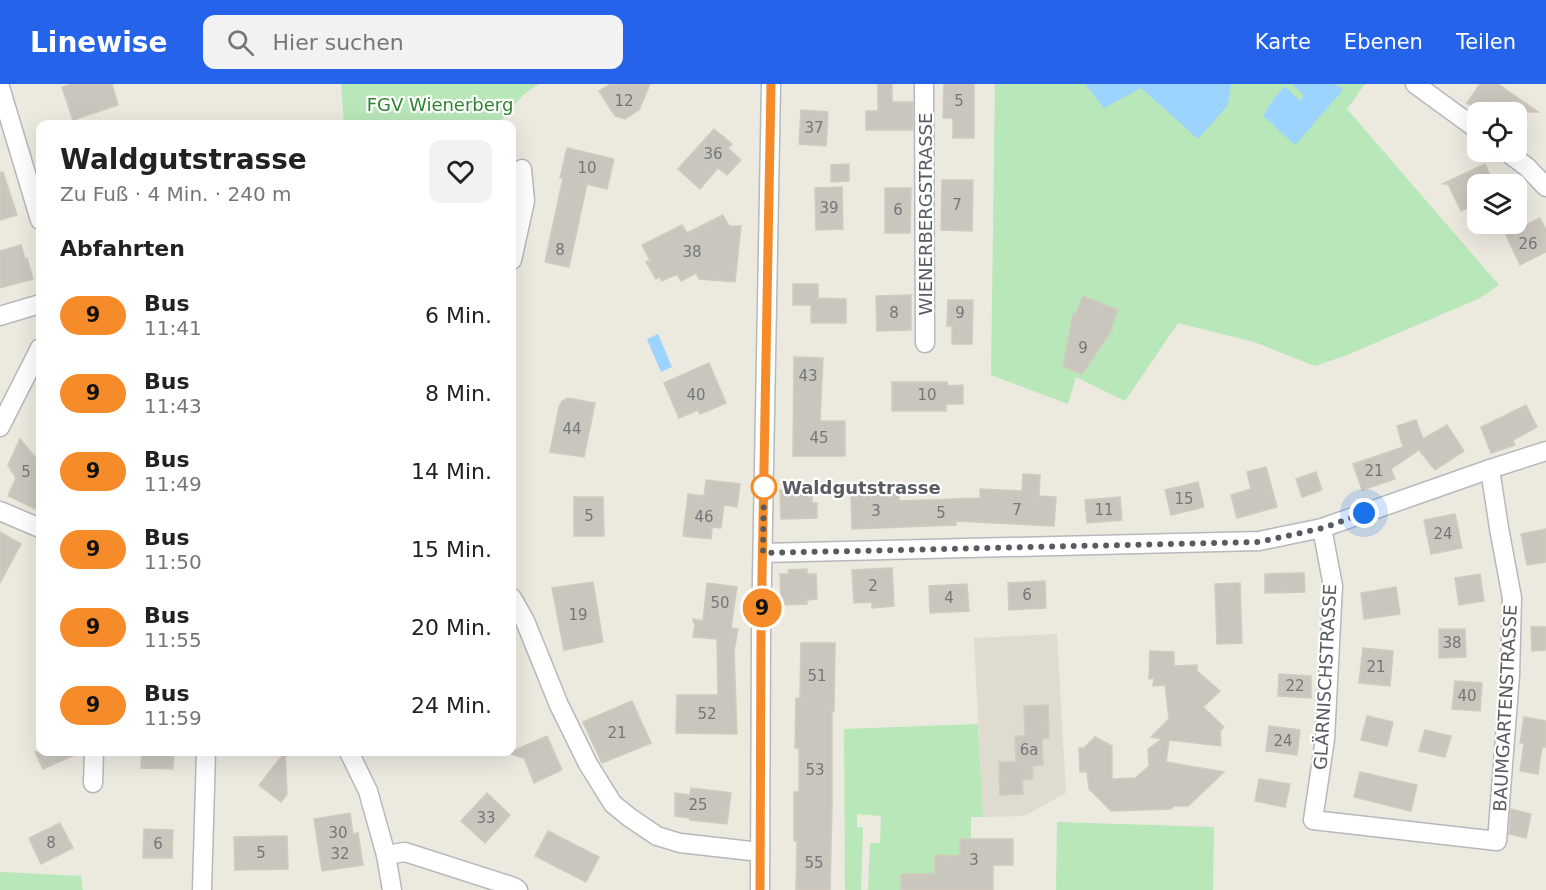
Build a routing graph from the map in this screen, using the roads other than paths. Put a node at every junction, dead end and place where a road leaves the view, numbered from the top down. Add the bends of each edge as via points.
1 (771, 84) edge
2 (924, 84) edge
3 (1416, 84) edge
4 (0, 87) edge
5 (1467, 122) edge
6 (1520, 162) edge
7 (522, 169) dead end
8 (1546, 187) edge
9 (36, 207) edge
10 (516, 242) edge
11 (36, 305) edge
12 (0, 316) edge
13 (925, 343) dead end
14 (36, 356) edge
15 (0, 428) edge
16 (1546, 451) edge
17 (1490, 469) junction
18 (0, 511) edge
19 (36, 526) edge
20 (1323, 528) junction
21 (763, 553) junction
22 (516, 605) edge
23 (94, 756) edge
24 (206, 756) edge
25 (351, 756) edge
26 (93, 783) dead end
27 (1497, 841) joint
28 (760, 852) junction
29 (386, 855) junction
30 (202, 890) edge
31 (392, 890) edge
32 (518, 890) edge
33 (760, 890) edge

1 - 21 street
2 - 13 street, WIENERBERGSTRASSE
3 - 5 street
4 - 9 street
6 - 8 street
7 - 10 street via 525,201
11 - 12 street
14 - 15 street
16 - 17 street
17 - 20 street
17 - 27 street, BAUMGARTENSTRASSE via 1512,598
18 - 19 street
20 - 21 street via 1259,542
20 - 27 street, GLÄRNISCHSTRASSE via 1333,586 1325,739 1313,820
21 - 28 street
22 - 28 street via 559,705 612,804 657,836 680,843
23 - 26 street
24 - 30 street
25 - 29 street via 368,791
28 - 33 street
29 - 31 street
29 - 32 street via 405,852

